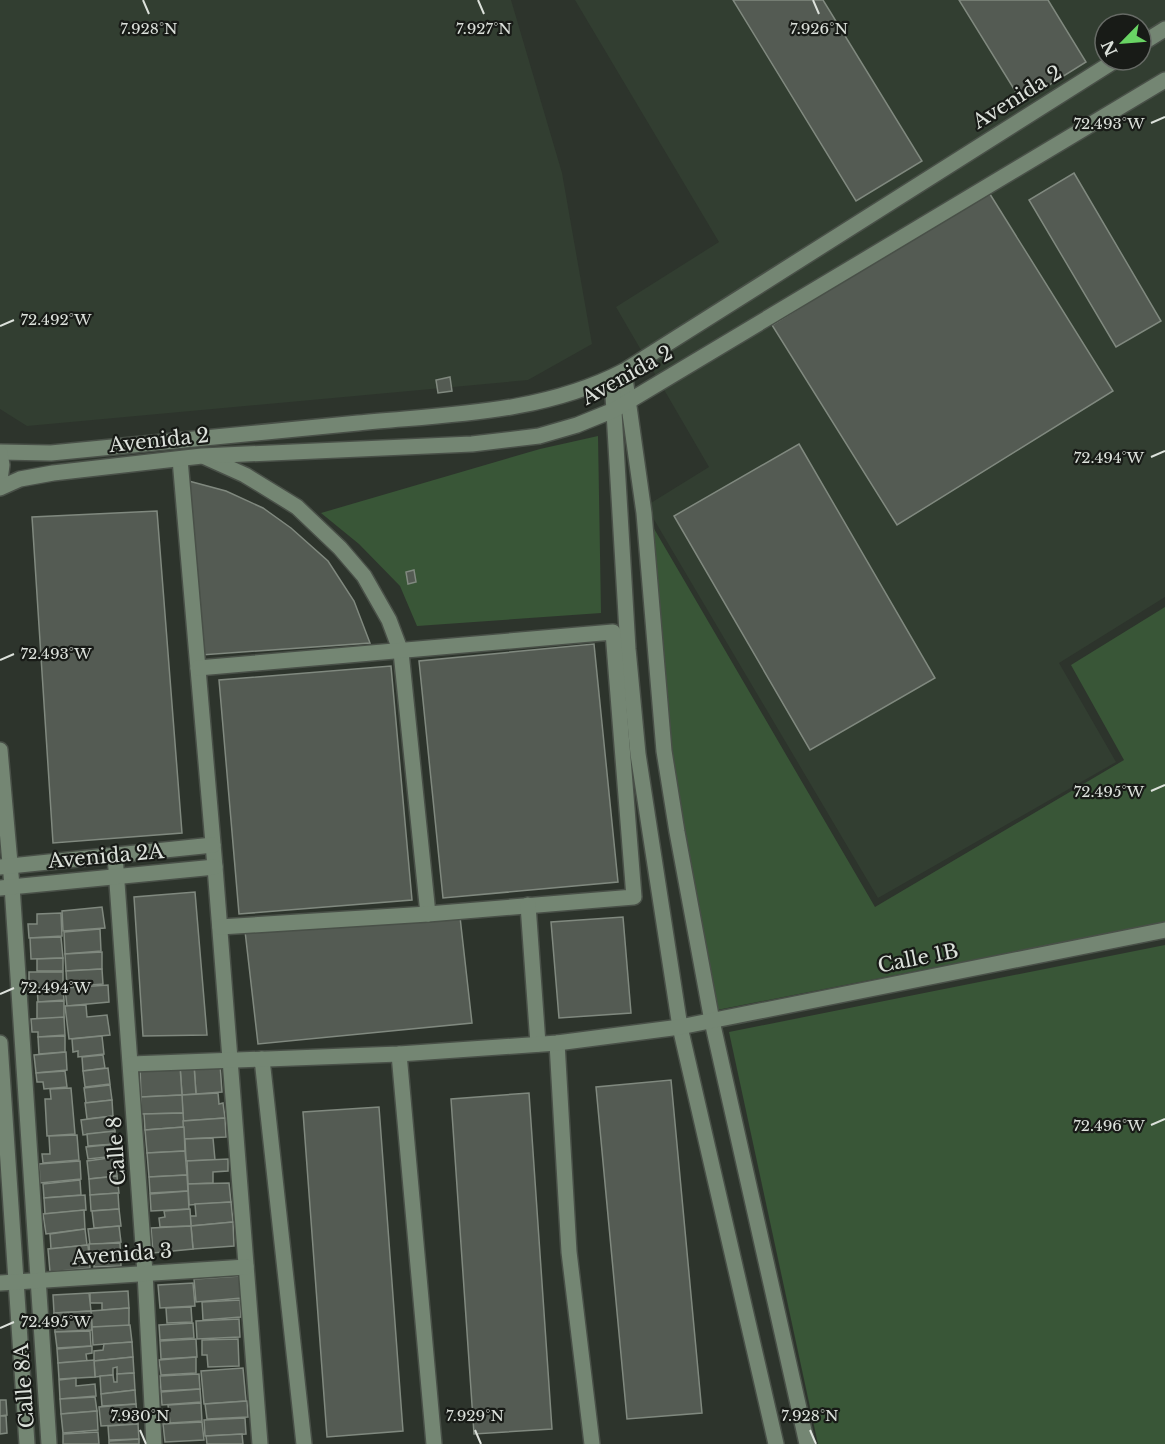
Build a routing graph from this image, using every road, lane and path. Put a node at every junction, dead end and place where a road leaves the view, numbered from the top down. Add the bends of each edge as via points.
1 (1097, 72) edge
2 (1165, 80) edge
3 (618, 374) junction
4 (620, 406) junction
5 (0, 452) edge
6 (202, 456) junction
7 (180, 459) junction
8 (0, 480) edge
9 (0, 488) edge
10 (401, 652) junction
11 (198, 668) junction
12 (0, 750) edge
13 (213, 845) junction
14 (115, 855) junction
15 (5, 866) edge
16 (215, 867) junction
17 (116, 877) junction
18 (6, 887) edge
19 (528, 906) junction
20 (428, 914) junction
21 (220, 927) junction
22 (1165, 930) edge
23 (712, 1021) junction
24 (680, 1027) junction
25 (0, 1043) edge
26 (556, 1043) junction
27 (538, 1044) junction
28 (399, 1054) junction
29 (262, 1059) junction
30 (230, 1060) junction
31 (131, 1064) junction
32 (246, 1267) junction
33 (145, 1273) junction
34 (37, 1281) junction
35 (8, 1283) edge
36 (27, 1444) edge
37 (49, 1444) edge
38 (154, 1444) edge
39 (260, 1444) edge
40 (304, 1444) edge
41 (434, 1444) edge
42 (592, 1444) edge
43 (776, 1444) edge
44 (807, 1444) edge

1 - 3 street, Avenida 2
2 - 4 street, Avenida 2
3 - 4 street
3 - 5 street, Avenida 2 via 568,395 526,406 51,453
4 - 6 street, Avenida 2 via 540,436 472,444
4 - 23 street via 644,513 664,751
4 - 24 street via 628,649 638,754
5 - 8 street
6 - 7 street, Avenida 2
6 - 10 street via 245,475 297,507 340,548 364,576 389,620
7 - 9 street, Avenida 2 via 53,473 20,479
7 - 11 street
10 - 11 street
10 - 19 street via 613,632 634,897
10 - 20 street
11 - 13 street
12 - 15 street, Calle 8A
13 - 14 street, Avenida 2A
13 - 16 street
14 - 15 street, Avenida 2A
14 - 17 street, Calle 8
15 - 18 street, Calle 8A
16 - 17 street, Avenida 2A
16 - 21 street
17 - 18 street, Avenida 2A
17 - 31 street, Calle 8
18 - 34 street, Calle 8A
19 - 20 street
19 - 27 street
20 - 21 street
21 - 30 street
22 - 23 street, Calle 1B
23 - 24 street, Calle 1B
23 - 44 street
24 - 26 street, Calle 1B
24 - 43 street
25 - 35 street, Calle 8A
26 - 27 street, Calle 1B
26 - 42 street via 569,1252
27 - 28 street, Calle 1B
28 - 29 street, Calle 1B
28 - 41 street
29 - 30 street, Calle 1B
29 - 40 street
30 - 31 street, Calle 1B
30 - 32 street
31 - 33 street, Calle 8
32 - 33 street, Avenida 3
32 - 39 street
33 - 34 street, Avenida 3
33 - 38 street, Calle 8
34 - 35 street, Avenida 3
34 - 37 street, Calle 8A
35 - 36 street, Calle 8A

